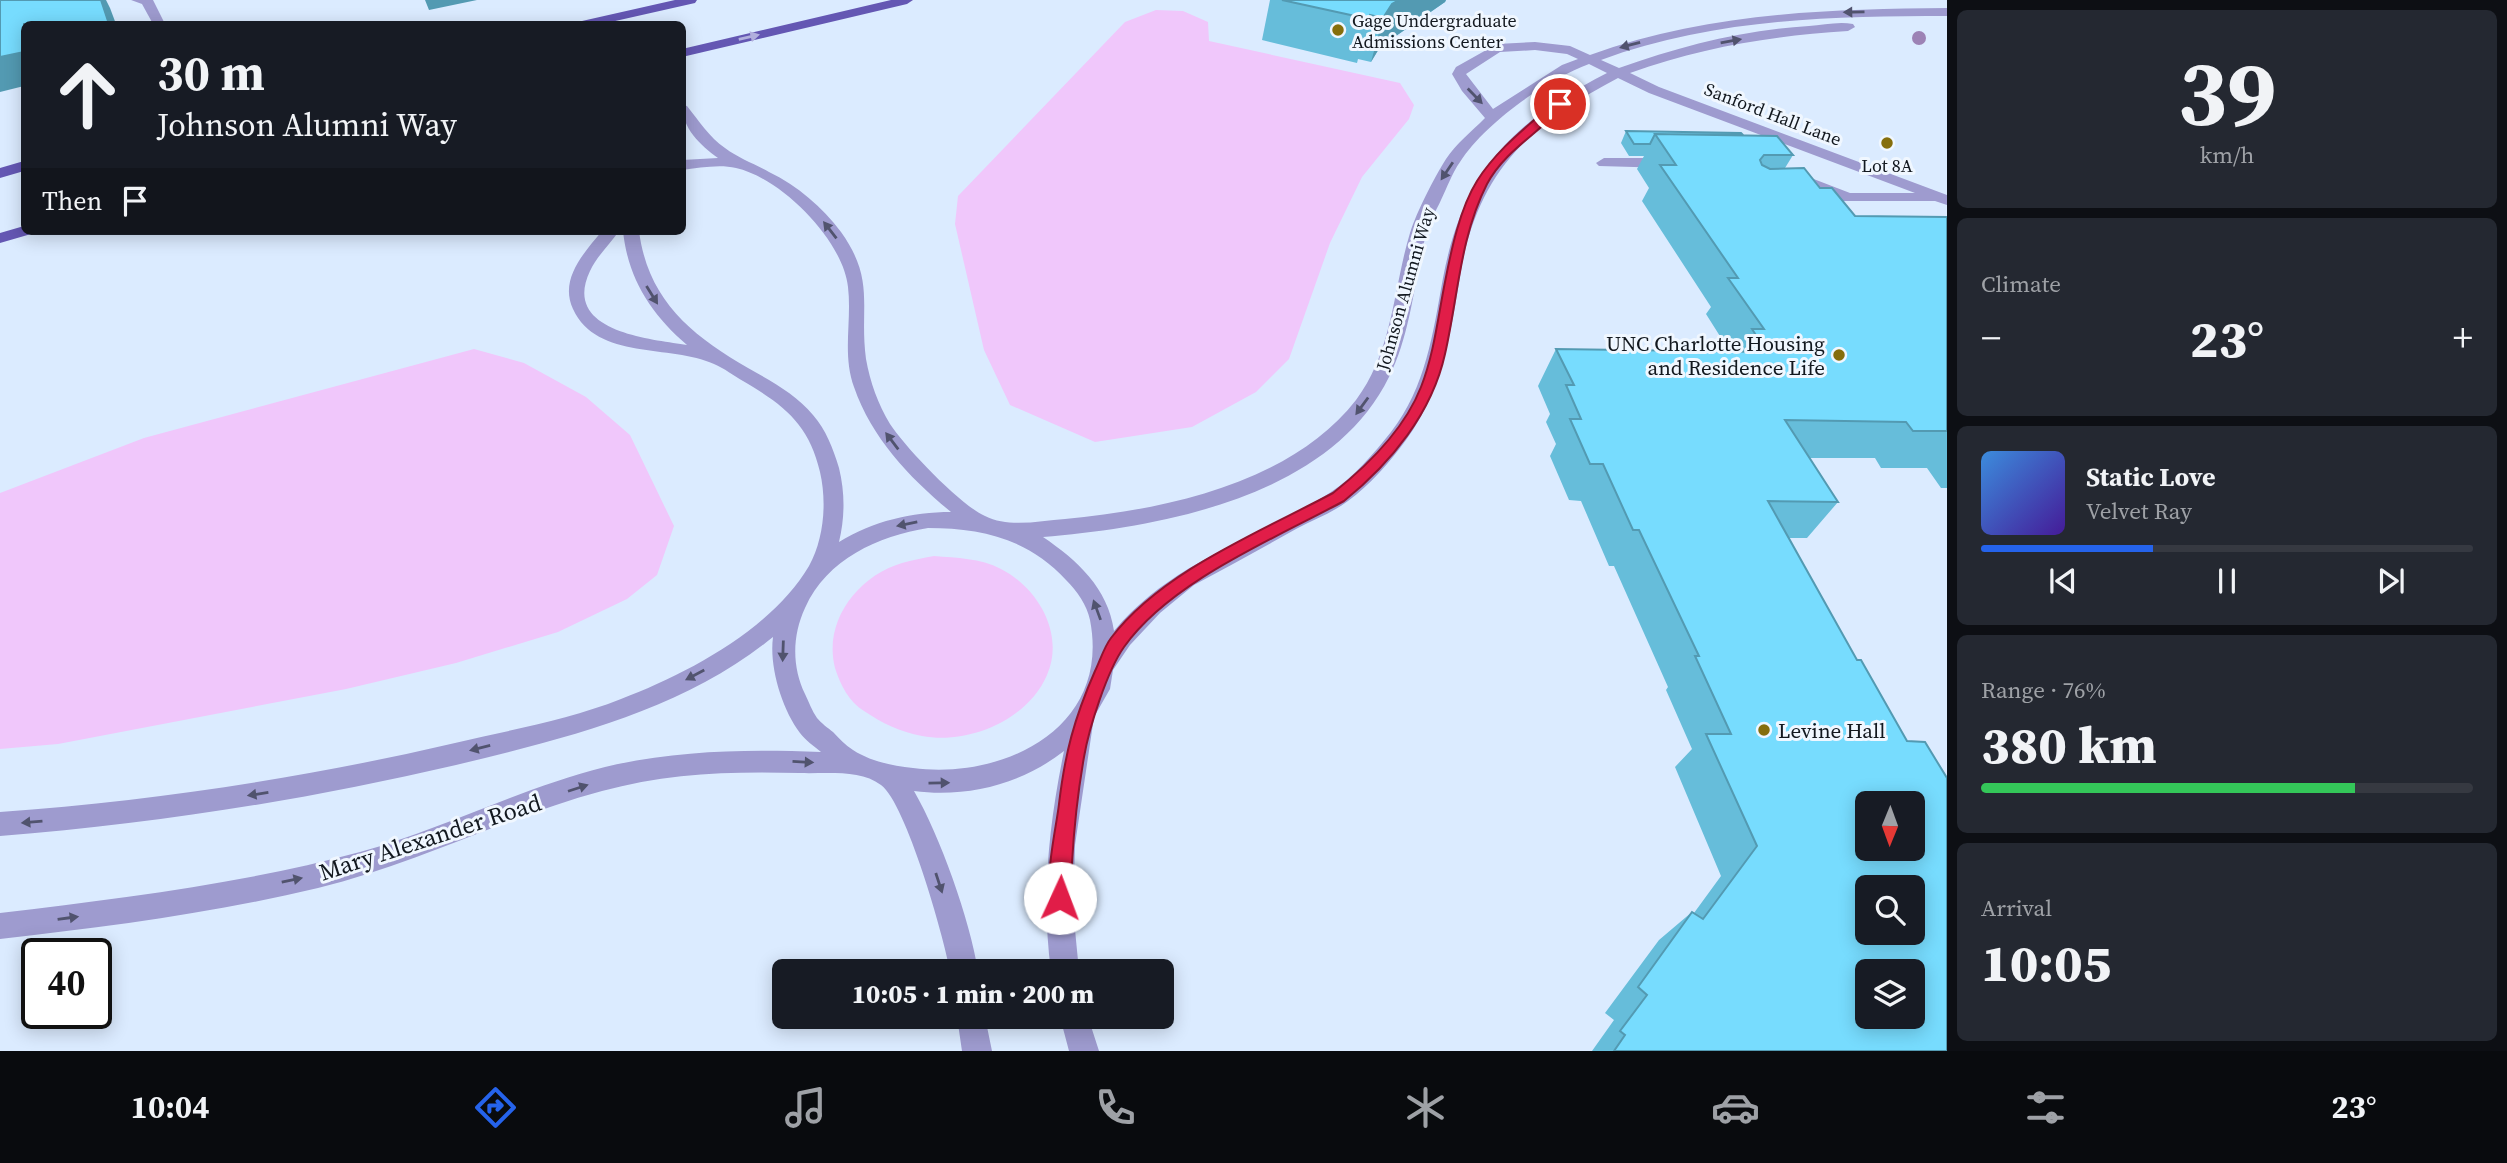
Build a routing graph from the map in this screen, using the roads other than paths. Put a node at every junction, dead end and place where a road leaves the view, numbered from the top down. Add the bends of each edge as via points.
1 (137, 0) edge
2 (691, 0) edge
3 (907, 0) edge
4 (1777, 0) edge
5 (1947, 12) edge
6 (1797, 15) junction
7 (157, 21) edge
8 (617, 21) edge
9 (1947, 27) edge
10 (1815, 28) junction
11 (686, 52) edge
12 (1587, 59) junction
13 (1617, 73) junction
14 (686, 114) edge
15 (1493, 118) junction
16 (1604, 163) dead end
17 (1682, 163) edge
18 (743, 164) junction
19 (686, 165) edge
20 (21, 167) edge
21 (1784, 172) edge
22 (0, 173) edge
23 (1799, 197) edge
24 (1849, 198) junction
25 (1945, 199) edge
26 (21, 232) edge
27 (608, 235) edge
28 (632, 235) edge
29 (0, 238) edge
30 (728, 365) junction
31 (977, 522) junction
32 (1013, 531) junction
33 (809, 582) junction
34 (1103, 672) junction
35 (1085, 714) junction
36 (859, 765) junction
37 (891, 777) junction
38 (0, 824) edge
39 (0, 926) edge
40 (961, 959) edge
41 (1063, 959) edge
42 (973, 1029) edge
43 (1078, 1029) edge
44 (977, 1051) edge
45 (1084, 1051) edge

1 - 7 street via 147,1
2 - 8 main road
11 -> 3 main road
4 - 6 street
5 -> 6 street, Johnson Alumni Way
6 - 10 street
6 -> 12 street, Johnson Alumni Way via 1692,29
9 - 10 street, Johnson Alumni Way
13 -> 10 street, Johnson Alumni Way via 1705,46
12 - 13 street, Sanford Hall Lane
12 - 15 street, Johnson Alumni Way via 1538,83
12 -> 15 street, Sanford Hall Lane via 1563,49 1521,46 1497,48 1474,61 1460,74
13 - 25 street, Sanford Hall Lane
13 - 34 street, Johnson Alumni Way via 1580,91 1539,120 1482,182 1458,247 1429,385 1392,444 1339,497 1186,579 1165,595 1125,632
14 - 18 street via 713,146
15 -> 32 street, Johnson Alumni Way via 1440,180 1426,209 1386,364 1362,407 1338,432 1286,466 1181,508 1112,522
16 - 17 street
18 - 19 street
31 -> 18 street via 905,456 877,418 857,362 858,286 838,239 790,190
20 - 22 main road
21 - 24 street
23 - 24 street
24 - 25 street
26 - 29 main road
27 - 30 street via 578,280 578,301 587,319 621,339 695,352
28 -> 30 street via 635,261 656,302 685,333
30 - 33 street via 792,405 813,426 823,448 833,487 833,523
31 - 32 street
31 -> 33 street via 931,520 886,529 845,549
34 -> 32 street via 1103,627 1086,587 1055,554
33 -> 36 street via 784,636 783,663 789,689 820,738
33 -> 38 street via 784,613 746,646 679,684 607,715 324,783 174,807
34 - 35 street, Johnson Alumni Way
37 -> 35 street via 935,784 1002,774 1058,743
35 - 41 street via 1074,757 1062,861 1059,934
36 - 37 street
39 -> 36 street, Mary Alexander Road via 159,905 307,877 413,847 636,771 727,761
37 -> 40 street via 923,834
42 - 44 street
43 - 45 street

